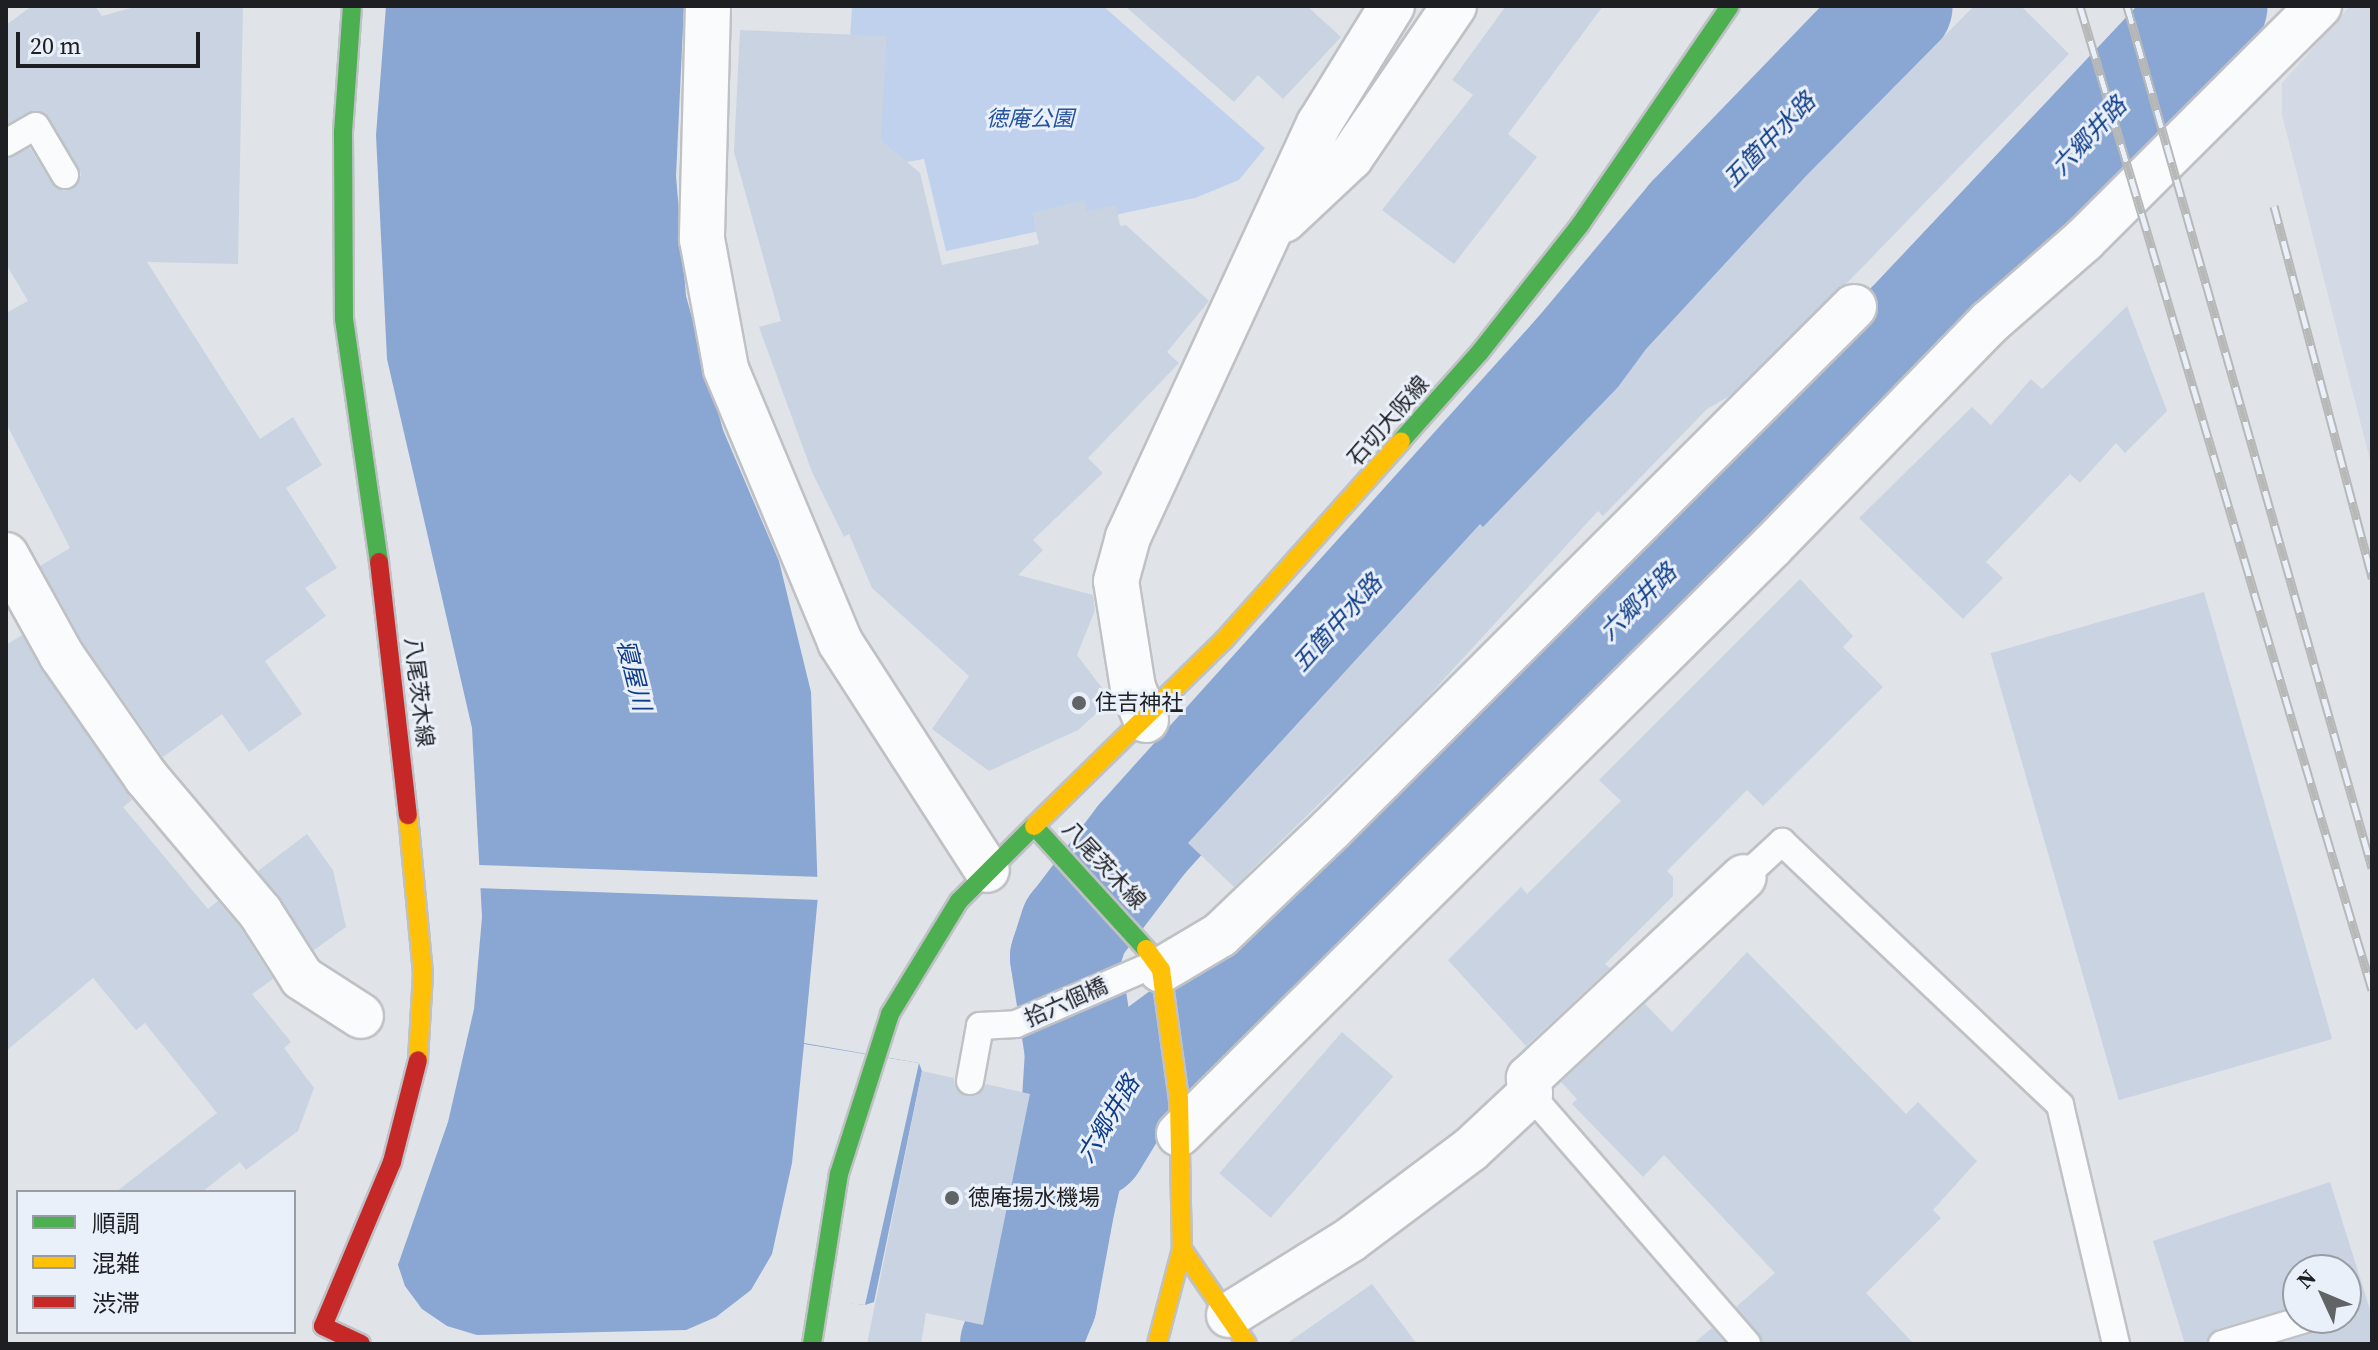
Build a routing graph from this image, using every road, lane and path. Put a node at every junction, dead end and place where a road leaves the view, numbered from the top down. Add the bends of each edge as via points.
1 (352, 6) edge
2 (708, 6) edge
3 (1392, 6) edge
4 (1454, 6) edge
5 (1730, 6) edge
6 (2319, 6) edge
7 (6, 143) edge
8 (65, 175) dead end
9 (1264, 238) junction
10 (1854, 307) dead end
11 (6, 555) edge
12 (18, 603) edge
13 (1146, 720) junction
14 (1034, 826) junction
15 (987, 870) junction
16 (1744, 877) joint
17 (1161, 972) junction
18 (361, 1016) dead end
19 (970, 1081) dead end
20 (1530, 1094) junction
21 (1179, 1116) junction
22 (1182, 1249) junction
23 (323, 1326) junction
24 (2282, 1326) edge
25 (1238, 1330) edge
26 (312, 1344) edge
27 (361, 1344) edge
28 (812, 1344) edge
29 (1157, 1344) edge
30 (1747, 1344) edge
31 (2116, 1344) edge
32 (2222, 1344) edge

1 - 23 main road, 八尾茨木線 via 343,133 344,319 396,682 423,973 418,1061 392,1162
2 - 15 street via 702,239 726,369 840,642
3 - 9 street via 1319,124
4 - 9 street via 1351,157
5 - 13 main road, 石切大阪線 via 1526,298 1341,513
6 - 21 street via 2084,240 1990,322 1772,546
7 - 8 lane via 36,126
9 - 13 street via 1140,504 1119,565 1119,610 1133,688
10 - 17 street via 1320,840 1220,935
11 - 12 street
12 - 18 street via 62,656 146,777 260,912 302,978
13 - 14 main road, 石切大阪線
14 - 15 main road, 八尾茨木線
14 - 17 main road, 八尾茨木線 via 1132,930
15 - 28 main road, 八尾茨木線 via 935,937 890,1014 839,1174
16 - 20 street via 1529,1078
16 - 31 lane via 1782,842 2060,1105
17 - 19 lane, 拾六個橋 via 1116,979 1016,1024 980,1026
17 - 21 main road, 八尾茨木線
20 - 25 street via 1425,1186
20 - 30 lane
21 - 22 main road, 八尾茨木線
22 - 25 main road
22 - 29 main road
23 - 26 main road, 八尾茨木線
23 - 27 main road
24 - 32 lane

